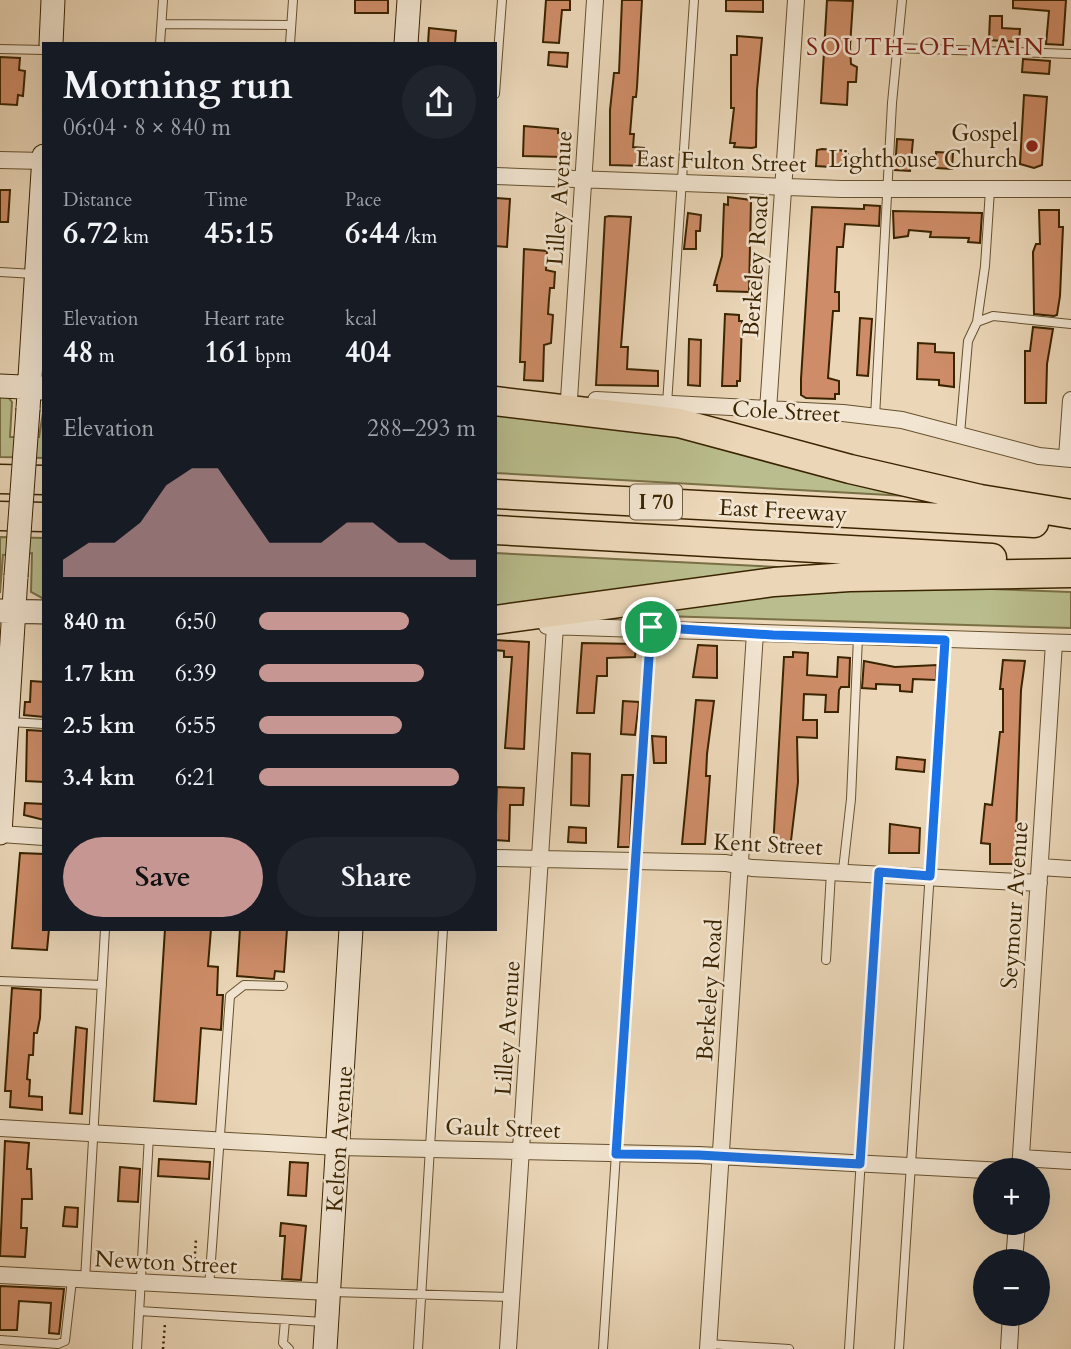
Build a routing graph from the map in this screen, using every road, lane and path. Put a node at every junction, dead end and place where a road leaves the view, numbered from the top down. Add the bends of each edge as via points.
1 (53, 0) edge
2 (163, 0) edge
3 (293, 0) edge
4 (409, 0) edge
5 (502, 0) edge
6 (595, 0) edge
7 (694, 0) edge
8 (796, 0) edge
9 (902, 0) edge
10 (162, 24) junction
11 (291, 25) junction
12 (51, 42) edge
13 (160, 42) edge
14 (290, 42) edge
15 (406, 42) edge
16 (899, 48) junction
17 (0, 49) edge
18 (42, 50) edge
19 (1071, 54) edge
20 (497, 66) edge
21 (42, 159) edge
22 (0, 160) edge
23 (497, 176) edge
24 (583, 179) junction
25 (683, 182) junction
26 (784, 186) junction
27 (888, 189) junction
28 (990, 190) junction
29 (1071, 190) edge
30 (42, 217) edge
31 (0, 272) edge
32 (40, 275) edge
33 (977, 322) junction
34 (1071, 324) edge
35 (0, 386) edge
36 (34, 395) edge
37 (569, 399) junction
38 (497, 400) edge
39 (497, 400) edge
40 (1071, 400) edge
41 (667, 404) junction
42 (768, 410) junction
43 (875, 417) junction
44 (960, 434) junction
45 (1069, 459) edge
46 (0, 479) edge
47 (42, 480) edge
48 (497, 494) edge
49 (1071, 514) edge
50 (0, 516) edge
51 (42, 517) edge
52 (1071, 525) edge
53 (497, 530) edge
54 (1071, 562) edge
55 (1071, 573) edge
56 (7, 612) edge
57 (42, 612) edge
58 (497, 622) edge
59 (497, 622) edge
60 (555, 626) junction
61 (651, 627) junction
62 (755, 633) junction
63 (858, 637) junction
64 (945, 640) junction
65 (1054, 643) junction
66 (1071, 643) edge
67 (3, 722) edge
68 (42, 724) edge
69 (0, 834) edge
70 (42, 837) edge
71 (497, 858) edge
72 (540, 860) junction
73 (636, 861) junction
74 (739, 865) junction
75 (1071, 869) edge
76 (837, 870) junction
77 (879, 872) junction
78 (1039, 875) junction
79 (930, 876) junction
80 (105, 931) edge
81 (351, 931) edge
82 (443, 931) edge
83 (826, 960) dead end
84 (0, 981) edge
85 (102, 985) junction
86 (282, 986) dead end
87 (0, 1128) edge
88 (91, 1133) junction
89 (149, 1136) junction
90 (220, 1140) junction
91 (338, 1147) junction
92 (430, 1149) junction
93 (521, 1151) junction
94 (616, 1154) junction
95 (721, 1156) junction
96 (1020, 1158) edge
97 (1071, 1161) edge
98 (1050, 1162) edge
99 (860, 1164) junction
100 (912, 1166) junction
101 (973, 1169) edge
102 (196, 1239) dead end
103 (0, 1275) edge
104 (193, 1277) dead end
105 (79, 1280) junction
106 (140, 1284) junction
107 (209, 1287) junction
108 (329, 1292) junction
109 (421, 1295) junction
110 (512, 1297) junction
111 (139, 1311) junction
112 (165, 1313) junction
113 (285, 1320) junction
114 (327, 1322) junction
115 (1010, 1326) edge
116 (0, 1340) edge
117 (708, 1346) edge
118 (137, 1349) edge
119 (163, 1349) edge
120 (289, 1349) edge
121 (325, 1349) edge
122 (418, 1349) edge
123 (508, 1349) edge
124 (514, 1349) edge
125 (603, 1349) edge
126 (789, 1349) edge
127 (849, 1349) edge
128 (899, 1349) edge
129 (1009, 1349) edge

1 - 12 main road
2 - 10 lane
3 - 11 lane
4 - 15 main road
5 - 20 lane
6 - 24 street, Lilley Avenue
7 - 25 lane
8 - 26 street, Berkeley Road
9 - 16 lane
10 - 11 lane
10 - 13 lane
11 - 14 lane
16 - 19 lane
16 - 27 lane
17 - 18 lane
21 - 22 street
23 - 24 street, East Fulton Street
24 - 25 street, East Fulton Street
24 - 37 street, Lilley Avenue
25 - 26 street, East Fulton Street
25 - 41 lane
26 - 27 street, East Fulton Street
26 - 42 street, Berkeley Road
27 - 28 street, East Fulton Street
27 - 43 lane
28 - 29 street, East Fulton Street
28 - 33 lane
30 - 32 main road
31 - 32 lane
32 - 36 main road
33 - 34 lane via 993,316
33 - 44 lane via 968,341
35 - 36 main road
36 - 56 main road, bridge via 16,576
37 - 38 street, Cole Street
37 - 41 street, Cole Street
39 - 49 highway via 679,423 850,469
40 - 45 street
41 - 42 street, Cole Street
42 - 43 street, Cole Street
43 - 44 street, Cole Street
44 - 45 street, Cole Street via 1039,456
46 - 47 highway
48 - 52 highway, East Freeway / I 70
50 - 51 highway
53 - 54 highway, East Freeway / I 70
55 - 58 highway via 774,582
56 - 57 main road
56 - 67 main road
59 - 60 street
60 - 61 street
60 - 72 street, Lilley Avenue
61 - 62 street
61 - 73 lane
62 - 63 street
62 - 74 street, Berkeley Road
63 - 64 street
63 - 76 lane via 851,799
64 - 65 street
64 - 79 lane
65 - 66 street
65 - 78 street, Seymour Avenue
67 - 68 lane
67 - 69 main road
69 - 70 street
71 - 72 street, Kent Street
72 - 73 street, Kent Street
72 - 93 street, Lilley Avenue
73 - 74 street, Kent Street
73 - 94 lane
74 - 76 street, Kent Street
74 - 95 street, Berkeley Road
75 - 78 street, Kent Street
76 - 77 street, Kent Street
76 - 83 lane
77 - 79 street, Kent Street
77 - 99 lane
78 - 79 street, Kent Street
78 - 96 street, Seymour Avenue
79 - 100 lane
80 - 85 lane
81 - 91 main road, Kelton Avenue
82 - 92 lane
84 - 85 lane
85 - 88 lane
86 - 90 lane via 244,985 230,996
87 - 88 street, Gault Street
88 - 89 street, Gault Street
88 - 105 lane
89 - 90 street, Gault Street
89 - 106 lane
90 - 91 street, Gault Street
90 - 107 lane
91 - 92 street, Gault Street
91 - 108 main road, Kelton Avenue
92 - 93 street, Gault Street
92 - 109 lane
93 - 94 street, Gault Street
93 - 110 street, Lilley Avenue
94 - 95 street, Gault Street
94 - 125 lane
95 - 99 street, Gault Street
95 - 117 street, Berkeley Road
97 - 98 street
99 - 100 street, Gault Street
99 - 127 lane
100 - 101 street, Gault Street
100 - 128 lane
102 - 104 path
103 - 105 street, Newton Street
105 - 106 street, Newton Street
105 - 116 lane via 65,1341
106 - 107 street, Newton Street
106 - 111 lane
107 - 108 street, Newton Street
108 - 109 lane
108 - 114 main road, Kelton Avenue
109 - 110 lane
109 - 122 lane
110 - 123 street, Lilley Avenue
111 - 112 lane
111 - 118 lane
112 - 113 lane
112 - 119 path
113 - 114 lane
113 - 120 lane via 283,1343
114 - 121 main road, Kelton Avenue
115 - 129 street
117 - 126 lane
123 - 124 lane

